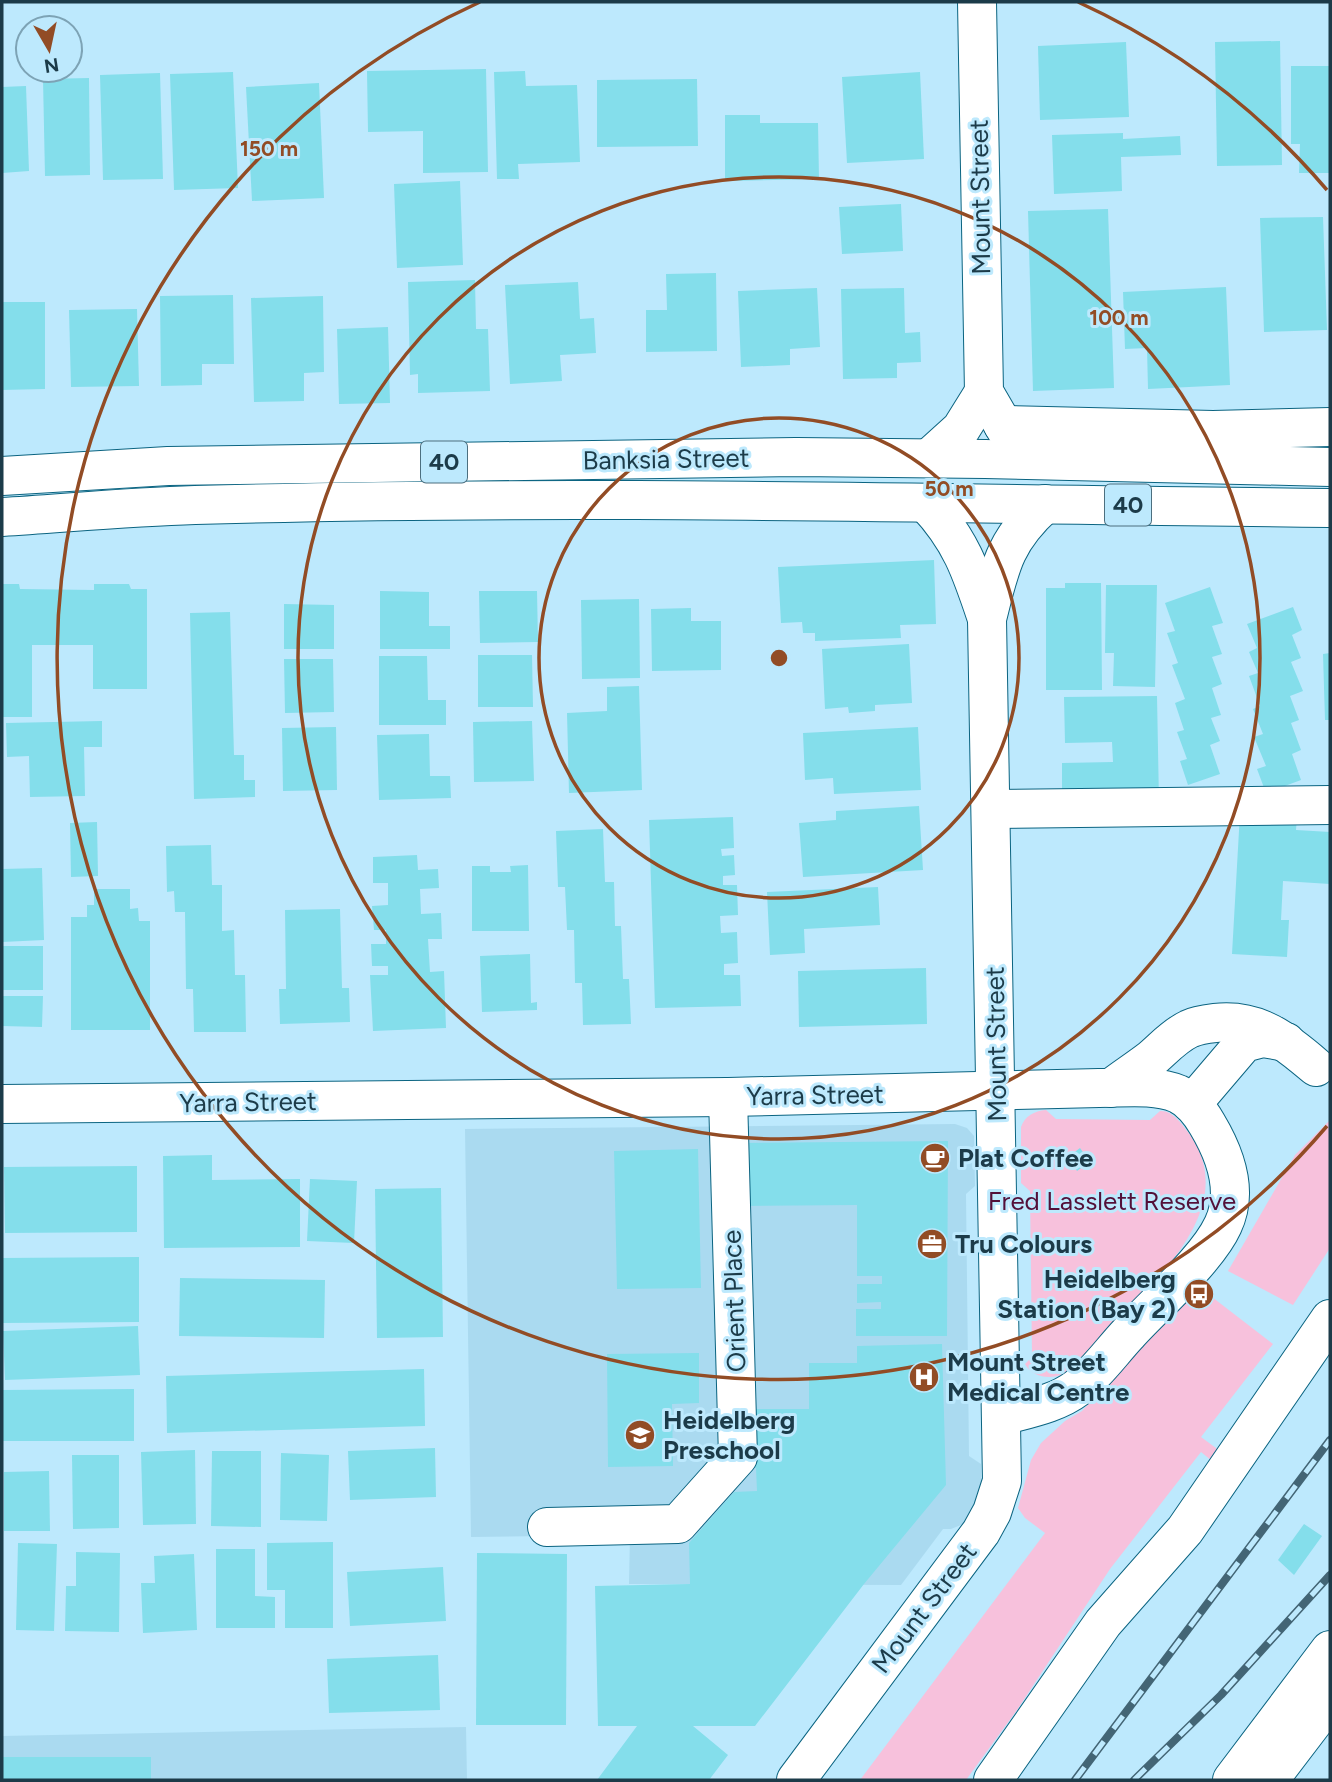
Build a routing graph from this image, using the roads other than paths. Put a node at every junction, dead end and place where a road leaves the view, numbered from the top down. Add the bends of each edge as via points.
1 (977, 2) edge
2 (984, 392) junction
3 (1003, 425) junction
4 (1330, 427) edge
5 (929, 458) junction
6 (1037, 460) junction
7 (1330, 467) edge
8 (2, 476) edge
9 (926, 503) junction
10 (1045, 504) junction
11 (1330, 508) edge
12 (2, 517) edge
13 (987, 619) junction
14 (1330, 805) edge
15 (991, 809) junction
16 (1111, 1088) junction
17 (996, 1090) junction
18 (728, 1097) junction
19 (2, 1104) edge
20 (1192, 1104) junction
21 (1330, 1320) edge
22 (1002, 1416) junction
23 (547, 1527) dead end
24 (1330, 1650) edge
25 (1330, 1700) edge
26 (796, 1780) edge
27 (993, 1780) edge
28 (1232, 1780) edge
29 (1269, 1780) edge

1 - 2 main road, Mount Street
2 - 3 main road, Mount Street
2 - 5 main road via 961,429
3 - 4 main road via 1213,430
3 - 6 main road, Mount Street
5 - 6 main road, Banksia Street / 40
5 - 8 main road, Banksia Street / 40 via 168,466
6 - 7 main road, Banksia Street / 40
9 - 10 main road, Banksia Street / 40
9 - 12 main road, Banksia Street / 40 via 197,505
9 - 13 main road, Mount Street via 961,548
10 - 11 main road, Banksia Street / 40
10 - 13 main road, Mount Street via 1012,539
13 - 15 main road, Mount Street
14 - 15 main road
15 - 17 main road, Mount Street
16 - 17 main road, Yarra Street
16 - 20 main road, Yarra Street via 1165,1090
16 - 20 main road via 1176,1036 1198,1025 1248,1024 1264,1029 1302,1055 1264,1038 1244,1043
17 - 18 main road, Yarra Street
17 - 22 main road, Mount Street
18 - 19 main road, Yarra Street
18 - 23 main road, Orient Place via 738,1457 678,1524
20 - 22 main road via 1227,1162 1228,1209 1223,1226 1204,1253 1077,1389
21 - 27 main road via 1185,1530 1103,1623
22 - 26 main road, Mount Street via 1002,1481 981,1532
24 - 28 main road
25 - 29 main road

